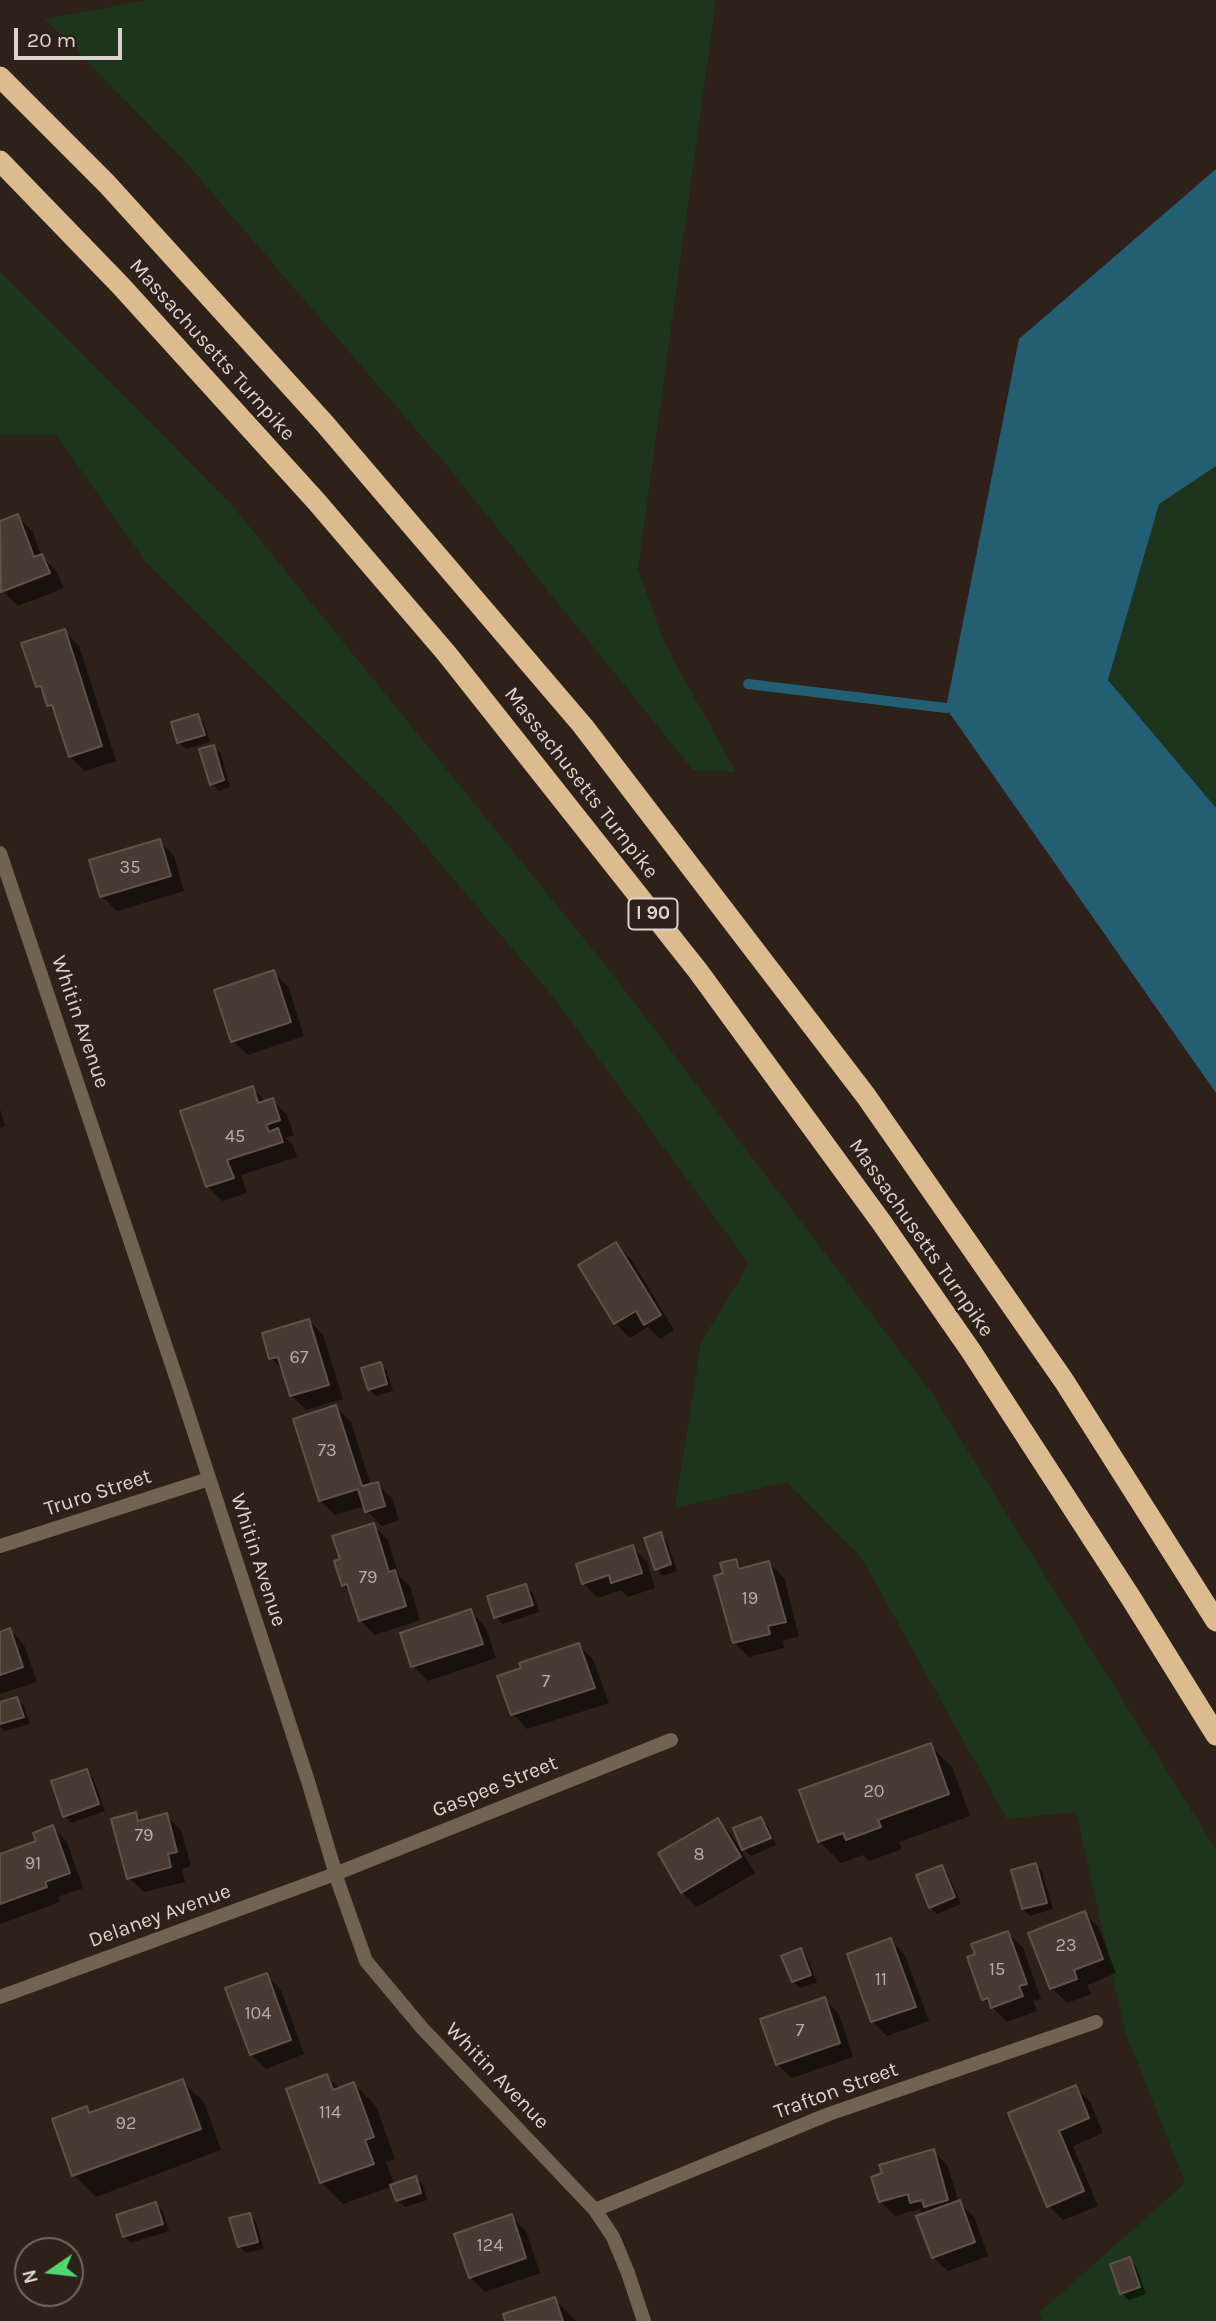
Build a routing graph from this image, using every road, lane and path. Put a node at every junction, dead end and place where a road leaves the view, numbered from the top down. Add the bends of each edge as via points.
1 (0, 77) edge
2 (0, 161) edge
3 (0, 853) edge
4 (209, 1479) junction
5 (0, 1546) edge
6 (1216, 1621) edge
7 (1216, 1735) edge
8 (671, 1740) dead end
9 (335, 1874) junction
10 (0, 1997) edge
11 (1096, 2022) dead end
12 (595, 2210) junction
13 (645, 2321) edge

1 - 6 highway, Massachusetts Turnpike / I 90 via 107,184 325,424 583,726 866,1096 1064,1381
2 - 7 highway, Massachusetts Turnpike / I 90 via 121,286 316,501 447,654 690,961 971,1351
3 - 4 street, Whitin Avenue
4 - 5 street, Truro Street
4 - 9 street, Whitin Avenue
8 - 9 street, Gaspee Street
9 - 10 street, Delaney Avenue
9 - 12 street, Whitin Avenue via 366,1961 422,2028
11 - 12 street, Trafton Street via 829,2114
12 - 13 street, Whitin Avenue via 612,2237

